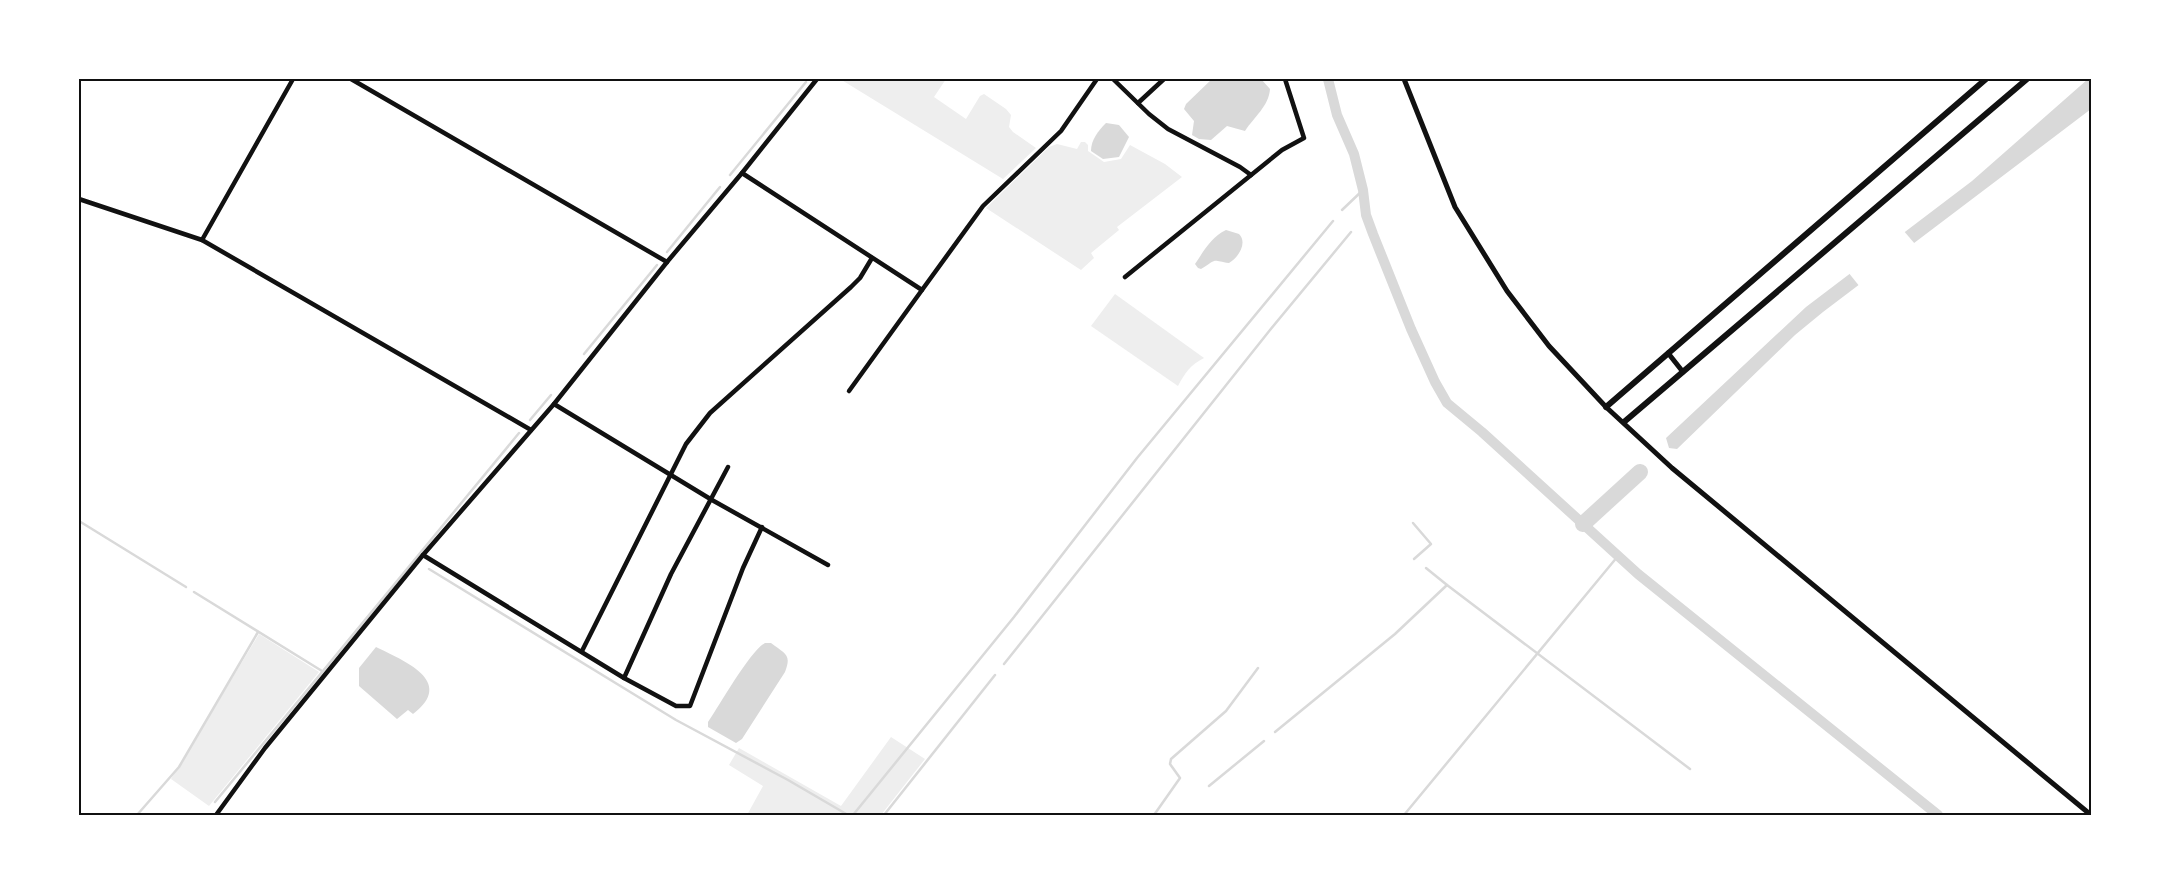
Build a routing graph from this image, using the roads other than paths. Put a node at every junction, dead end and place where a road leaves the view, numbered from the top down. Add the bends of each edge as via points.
1 (293, 79) edge
2 (351, 79) edge
3 (817, 79) edge
4 (1097, 79) edge
5 (1113, 79) edge
6 (1164, 79) edge
7 (1285, 79) edge
8 (1404, 79) edge
9 (1986, 79) edge
10 (2027, 79) edge
11 (1138, 103) junction
12 (742, 172) junction
13 (1251, 175) junction
14 (79, 199) edge
15 (202, 240) junction
16 (872, 258) junction
17 (667, 262) junction
18 (1124, 277) dead end
19 (922, 290) junction
20 (1668, 353) junction
21 (1683, 372) junction
22 (848, 391) dead end
23 (554, 404) junction
24 (1606, 407) junction
25 (1624, 422) junction
26 (531, 430) junction
27 (728, 467) dead end
28 (671, 475) junction
29 (712, 500) junction
30 (762, 527) junction
31 (423, 555) junction
32 (828, 565) dead end
33 (582, 651) junction
34 (624, 678) junction
35 (216, 815) edge
36 (2091, 815) edge

1 - 15 street
2 - 17 street
3 - 12 street
4 - 19 street via 1062,131 983,206
5 - 11 street
6 - 11 street
7 - 13 street via 1304,138 1282,150
8 - 24 street via 1455,207 1507,291 1549,346
9 - 20 main road
10 - 21 main road
11 - 13 street via 1168,129
12 - 16 street
12 - 17 street
13 - 18 street
14 - 15 street
15 - 26 street
16 - 19 street
16 - 28 street via 856,283 710,413 686,444
17 - 23 street
19 - 22 street
20 - 21 street
20 - 24 main road
21 - 25 main road
23 - 26 street
23 - 28 street
24 - 25 street
25 - 36 street via 1672,468
26 - 31 street
27 - 29 street
28 - 29 street
28 - 33 street
29 - 30 street
29 - 34 street via 671,574
30 - 32 street
30 - 34 street via 690,706 676,706
31 - 33 street
31 - 35 street via 265,748
33 - 34 street

